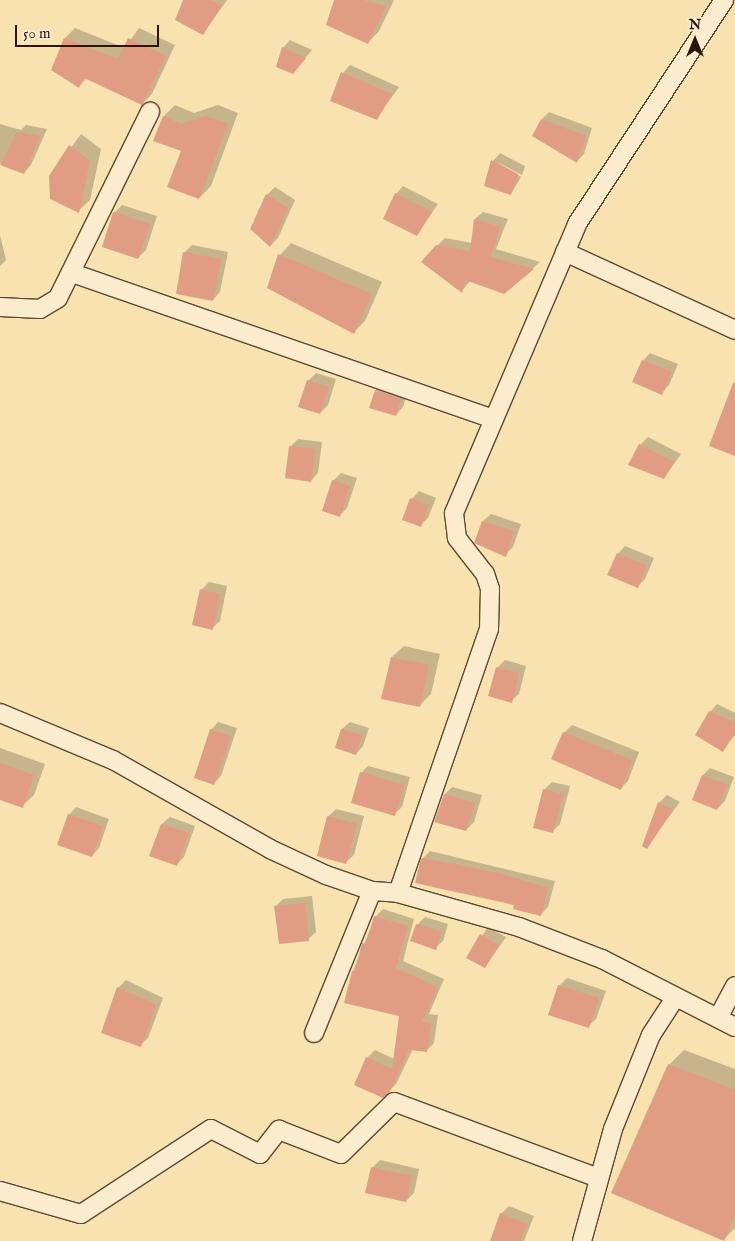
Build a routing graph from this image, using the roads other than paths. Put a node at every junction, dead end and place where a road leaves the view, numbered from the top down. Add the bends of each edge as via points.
1 (724, 0) edge
2 (150, 112) dead end
3 (565, 252) junction
4 (72, 273) junction
5 (0, 307) edge
6 (735, 330) edge
7 (493, 419) junction
8 (0, 712) edge
9 (372, 891) junction
10 (398, 892) junction
11 (735, 986) edge
12 (675, 998) junction
13 (718, 1018) junction
14 (735, 1027) edge
15 (314, 1033) dead end
16 (598, 1178) junction
17 (0, 1191) edge
18 (582, 1241) edge

1 - 3 street via 576,224
2 - 4 street
3 - 6 street
3 - 7 street
4 - 5 street via 58,298 40,309
4 - 7 street
7 - 10 street via 454,513 457,538 485,574 490,589 489,629
8 - 9 street via 113,760 270,849 326,875
9 - 10 street
9 - 15 street
10 - 12 street via 519,927 602,959
11 - 13 street
12 - 13 street
12 - 16 street via 651,1035 613,1129
13 - 14 street
16 - 17 street via 394,1102 342,1154 279,1130 260,1154 211,1128 81,1214
16 - 18 street

